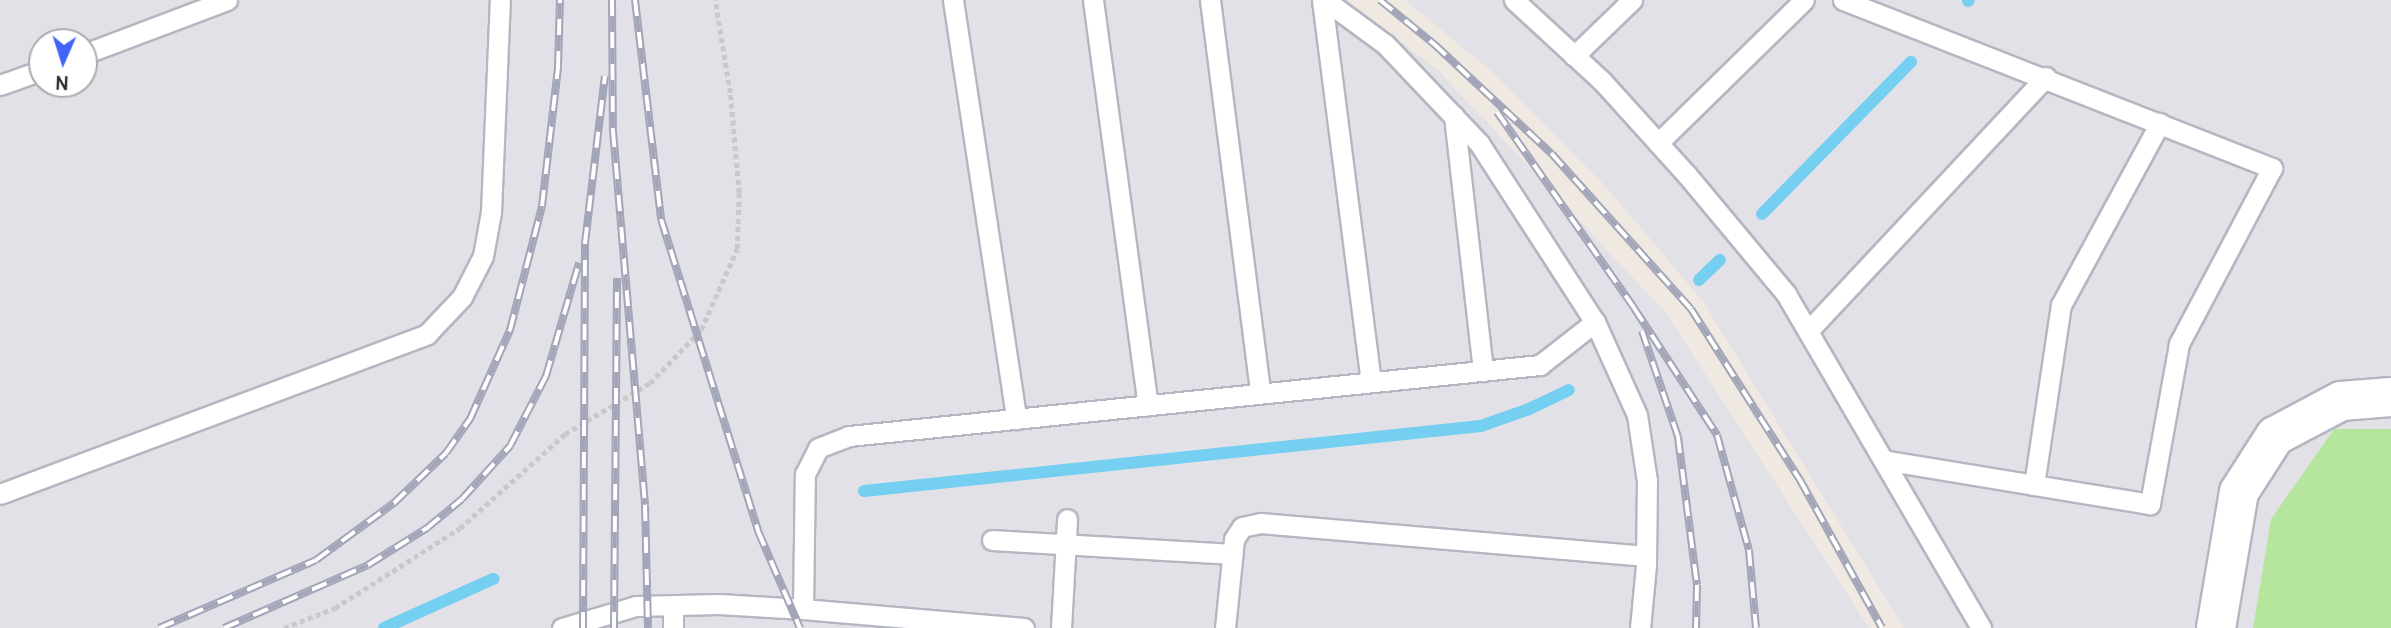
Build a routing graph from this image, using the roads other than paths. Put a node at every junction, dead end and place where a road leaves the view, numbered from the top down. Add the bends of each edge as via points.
1 (227, 0) edge
2 (500, 0) edge
3 (953, 0) edge
4 (1093, 0) edge
5 (1210, 0) edge
6 (1323, 0) edge
7 (1514, 0) edge
8 (1632, 0) edge
9 (1804, 0) edge
10 (1843, 0) edge
11 (98, 49) edge
12 (1574, 56) junction
13 (28, 75) edge
14 (2046, 77) junction
15 (0, 85) edge
16 (1454, 116) junction
17 (2160, 123) junction
18 (1658, 143) junction
19 (1595, 322) junction
20 (1808, 331) junction
21 (1483, 370) junction
22 (1371, 382) junction
23 (1260, 393) junction
24 (2391, 397) edge
25 (1148, 405) junction
26 (1016, 419) junction
27 (1884, 460) junction
28 (2034, 485) junction
29 (0, 494) edge
30 (1067, 519) dead end
31 (992, 540) dead end
32 (1066, 544) junction
33 (1233, 554) junction
34 (1646, 556) junction
35 (673, 605) junction
36 (803, 609) junction
37 (947, 625) edge
38 (562, 628) edge
39 (673, 628) edge
40 (1024, 628) edge
41 (1060, 628) edge
42 (1225, 628) edge
43 (1640, 628) edge
44 (1981, 628) edge
45 (2216, 628) edge

1 - 11 lane
2 - 29 lane via 491,212 483,256 462,297 427,334
3 - 26 lane
4 - 25 lane
5 - 23 lane
6 - 16 lane via 1385,44
6 - 22 lane
7 - 12 lane
8 - 12 lane
9 - 18 lane
10 - 14 lane
12 - 18 lane
13 - 15 lane
14 - 17 lane
14 - 20 lane
16 - 19 lane via 1479,143
16 - 21 lane
17 - 28 lane via 2061,305
17 - 28 lane via 2272,168 2179,344 2150,504
18 - 20 lane via 1787,294
19 - 21 lane via 1540,365
19 - 34 lane via 1637,415 1647,481
20 - 27 lane
21 - 22 lane
22 - 23 lane
23 - 25 lane
24 - 45 street via 2341,401 2275,436 2239,492
25 - 26 lane
26 - 36 lane via 849,436 818,449 805,474
27 - 28 lane
27 - 44 lane
30 - 32 lane
31 - 32 lane
32 - 33 lane
32 - 41 lane
33 - 34 lane via 1234,539 1242,527 1261,523
33 - 42 lane
34 - 43 lane
35 - 36 lane
35 - 38 lane via 636,606
35 - 39 lane
36 - 37 lane
37 - 40 lane

